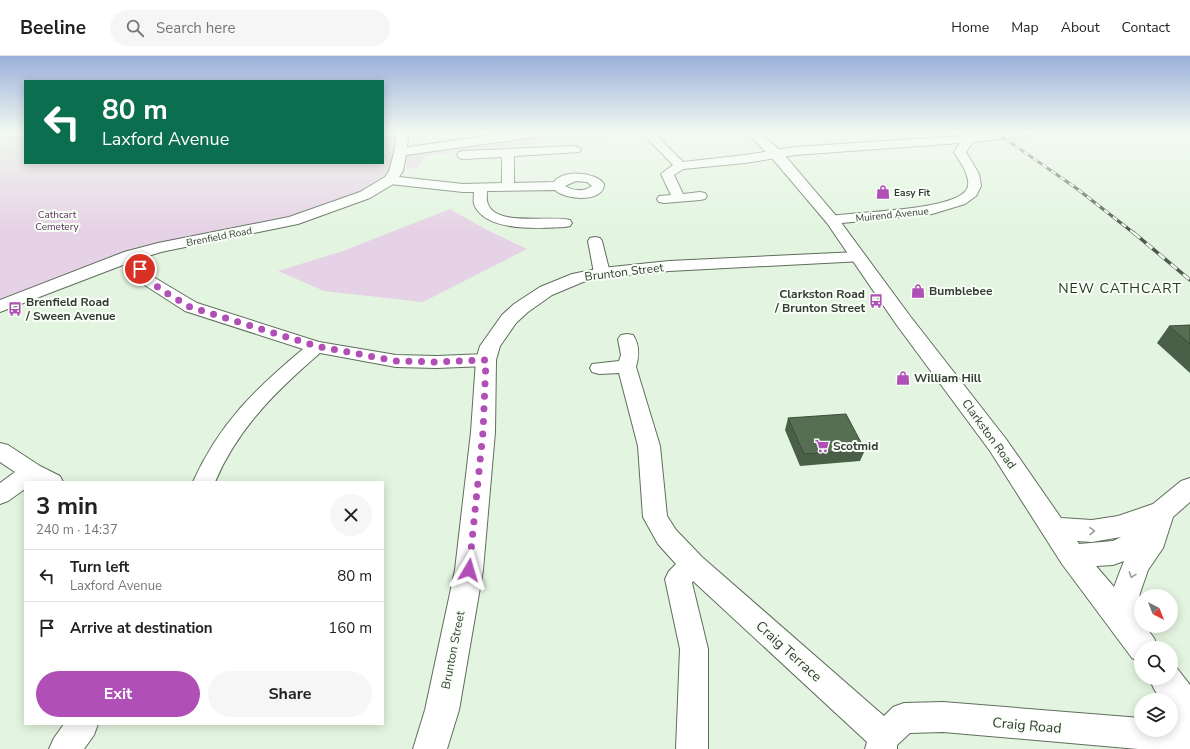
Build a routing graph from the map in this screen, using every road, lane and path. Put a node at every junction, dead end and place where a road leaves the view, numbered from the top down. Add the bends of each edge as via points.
1 (397, 165) edge
2 (508, 165) edge
3 (685, 165) edge
4 (786, 165) edge
5 (968, 165) edge
6 (680, 166) joint
7 (390, 180) junction
8 (559, 186) dead end
9 (508, 188) junction
10 (481, 189) junction
11 (700, 196) dead end
12 (679, 198) junction
13 (664, 199) dead end
14 (832, 220) junction
15 (565, 223) dead end
16 (595, 241) dead end
17 (130, 256) junction
18 (857, 257) junction
19 (602, 273) junction
20 (0, 306) edge
21 (627, 339) dead end
22 (316, 346) junction
23 (486, 360) junction
24 (599, 368) dead end
25 (627, 368) junction
26 (0, 451) edge
27 (32, 472) junction
28 (50, 481) edge
29 (204, 481) edge
30 (1190, 488) edge
31 (0, 495) edge
32 (1159, 520) junction
33 (1053, 528) junction
34 (1072, 556) junction
35 (693, 565) junction
36 (1125, 623) junction
37 (1138, 641) edge
38 (1170, 685) edge
39 (1190, 713) edge
40 (82, 725) edge
41 (1190, 738) edge
42 (882, 743) edge
43 (65, 749) edge
44 (430, 749) edge
45 (692, 749) edge

1 - 7 street
2 - 9 street
3 - 6 street
4 - 14 street, Clarkston Road
5 - 14 street, Muirend Avenue via 976,186 960,201 927,211
6 - 12 street via 667,174
7 - 10 street
7 - 17 street, Brenfield Road via 365,195 293,221
8 - 9 street
9 - 10 street
10 - 15 street via 483,208 495,217 515,223
11 - 12 street
12 - 13 street
14 - 18 street, Clarkston Road
16 - 19 street
17 - 20 street, Brenfield Road
17 - 22 street via 149,281 190,307
18 - 19 street, Brunton Street via 631,268
18 - 33 street, Clarkston Road via 998,446
19 - 23 street, Brunton Street via 564,283 546,291 521,308 499,332 490,346
21 - 25 street, Craig Terrace via 630,355
22 - 23 street via 396,361
22 - 29 street via 258,399 216,455
23 - 44 street, Brunton Street via 483,432 469,570 442,710
24 - 25 street
25 - 35 street, Craig Terrace via 649,446 655,517 667,537
26 - 27 street
27 - 28 street
27 - 31 street
30 - 32 street
33 -> 32 street via 1092,531
32 - 34 street via 1123,550
32 -> 36 street via 1149,548 1136,565 1126,593 1123,611
33 - 34 street, Clarkston Road
34 - 36 street, Clarkston Road
35 - 42 street, Craig Terrace
35 - 45 street via 678,579 694,649
36 - 37 street, Clarkston Road
38 - 39 street
40 - 43 street
41 - 42 street, Craig Road via 944,717 904,718

